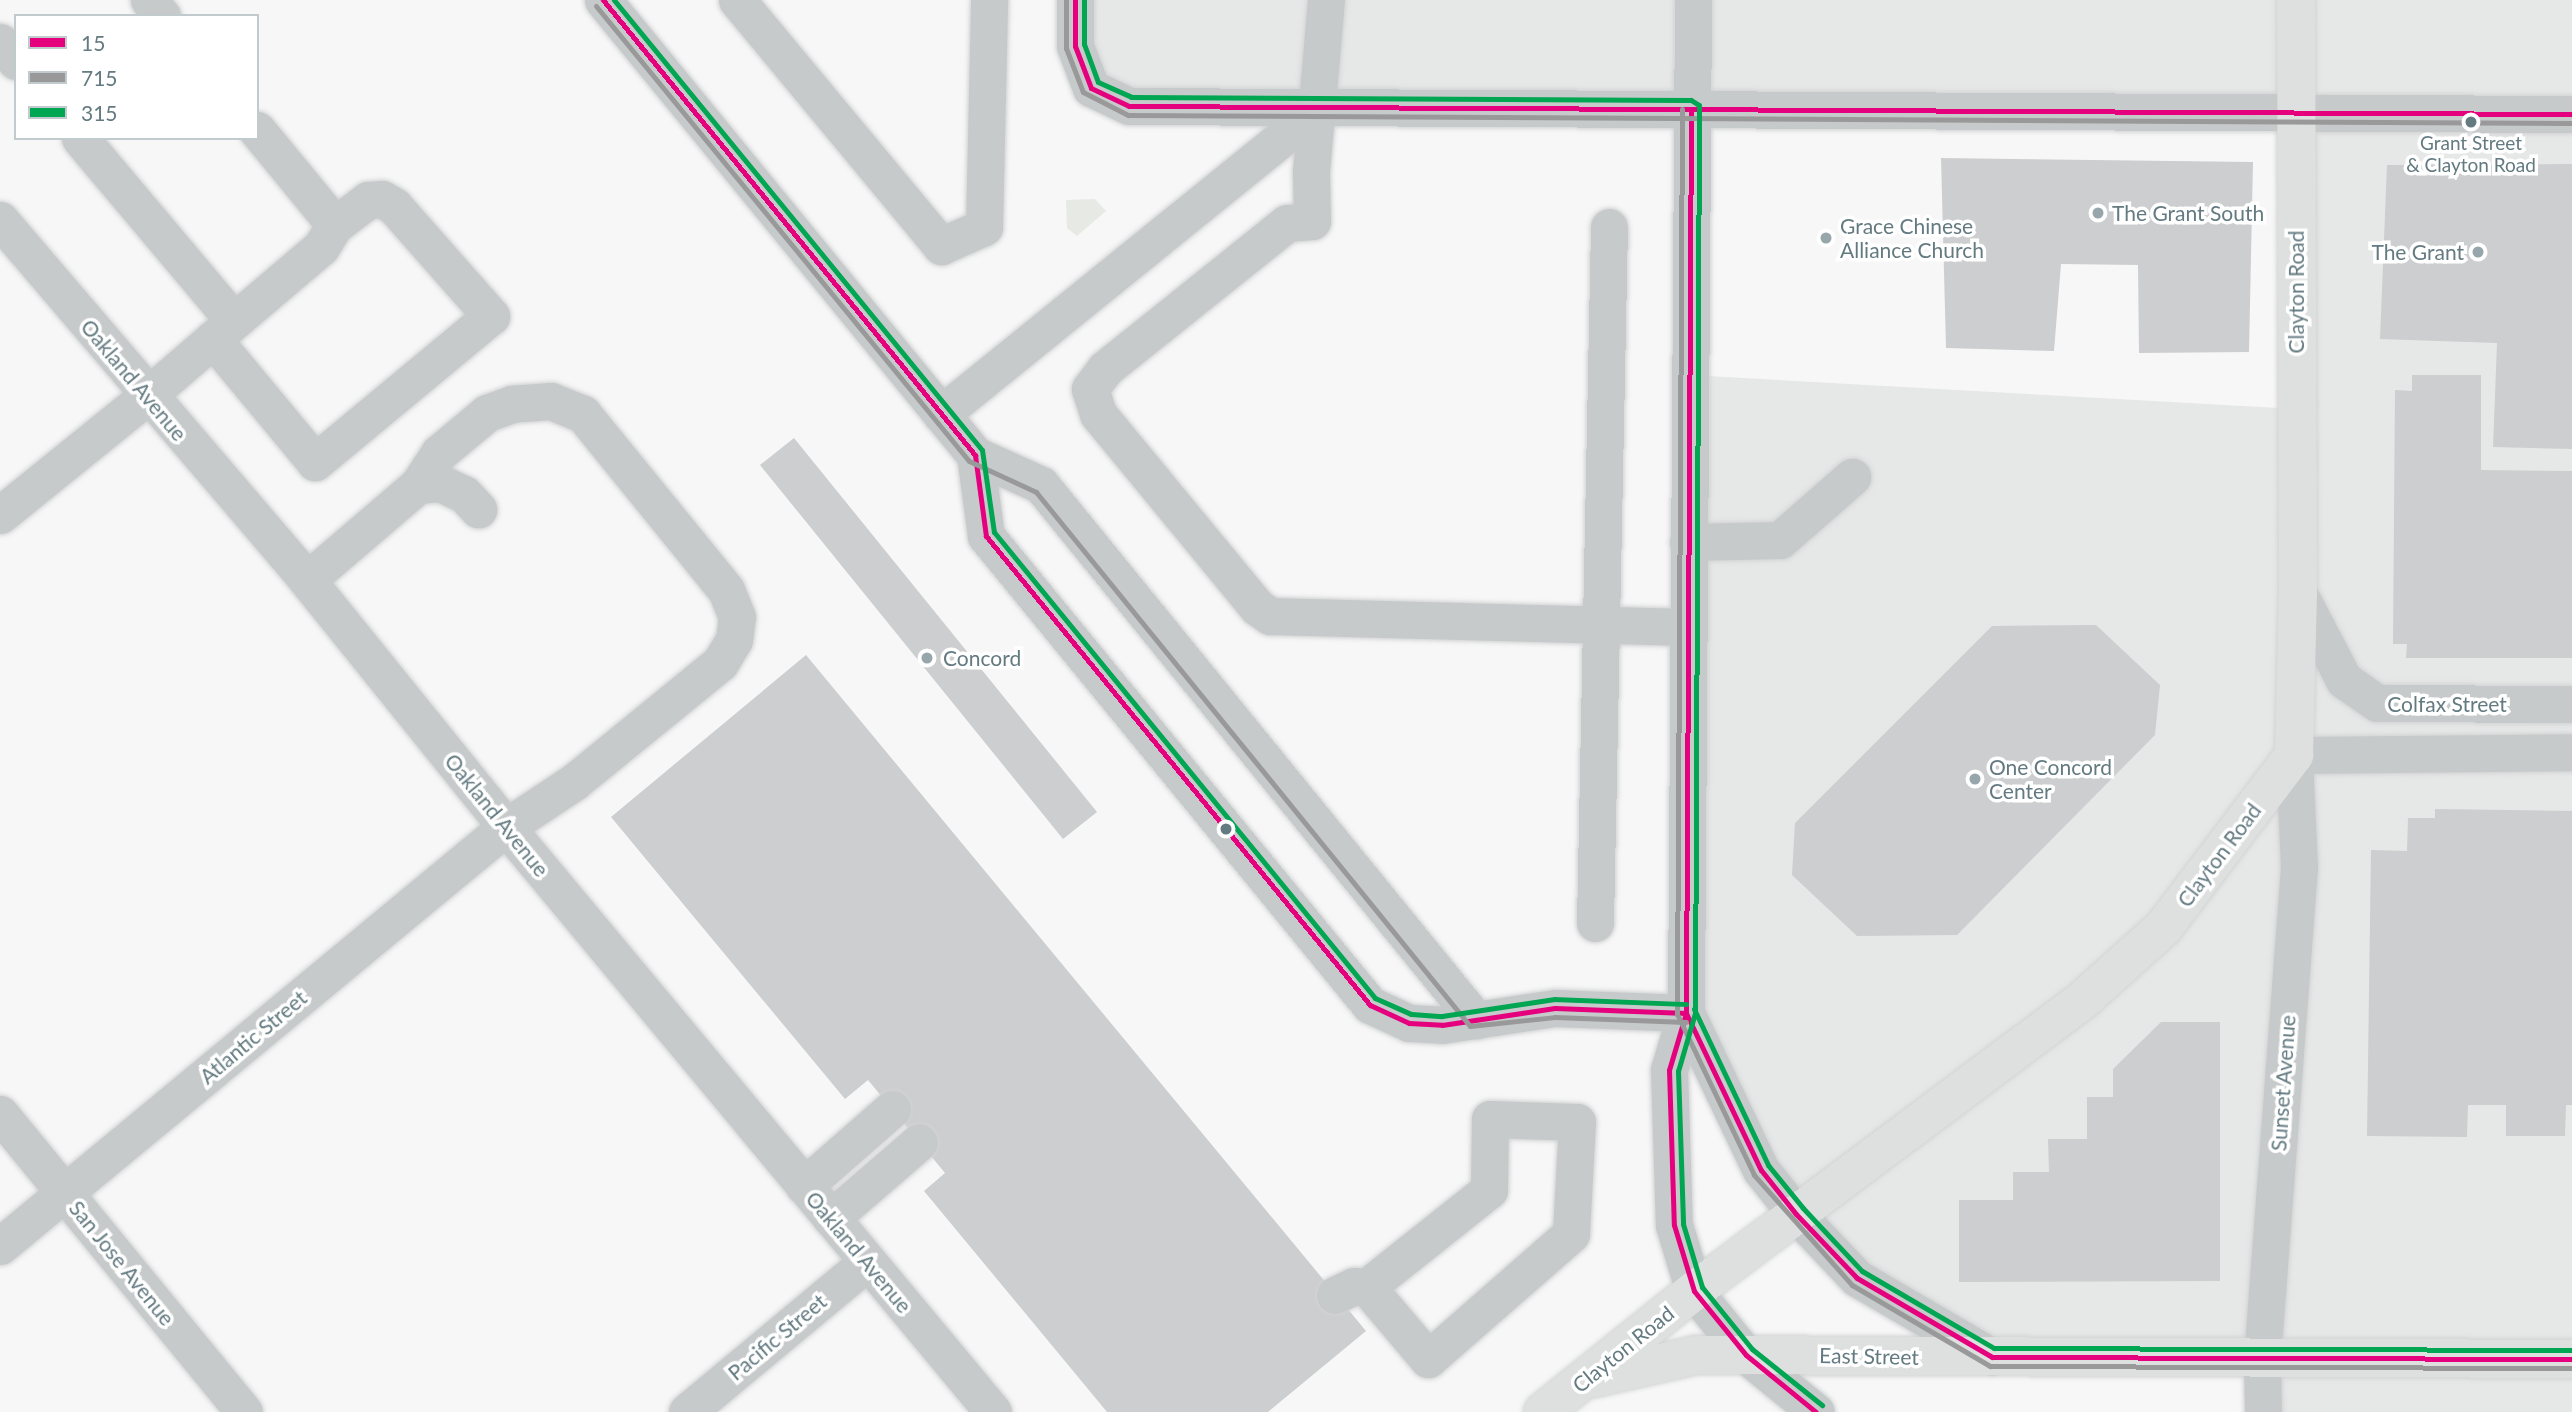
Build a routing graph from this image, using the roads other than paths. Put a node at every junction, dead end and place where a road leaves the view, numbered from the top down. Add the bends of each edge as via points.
1 (149, 0) edge
2 (603, 0) edge
3 (737, 0) edge
4 (989, 0) edge
5 (1075, 0) edge
6 (1325, 0) edge
7 (1693, 0) edge
8 (2296, 0) edge
9 (160, 14) edge
10 (0, 42) edge
11 (14, 59) edge
12 (1317, 109) junction
13 (1691, 109) junction
14 (2296, 111) junction
15 (2572, 114) edge
16 (259, 134) edge
17 (81, 140) edge
18 (0, 220) edge
19 (1609, 227) dead end
20 (328, 236) junction
21 (223, 330) junction
22 (147, 396) junction
23 (942, 414) junction
24 (975, 454) junction
25 (1852, 477) dead end
26 (418, 485) junction
27 (478, 509) dead end
28 (0, 515) edge
29 (1688, 542) junction
30 (307, 580) junction
31 (2298, 592) junction
32 (1604, 625) junction
33 (1688, 626) junction
34 (2572, 704) edge
35 (2572, 752) edge
36 (2294, 755) junction
37 (506, 827) junction
38 (1595, 923) dead end
39 (1686, 1013) junction
40 (1476, 1020) junction
41 (892, 1109) dead end
42 (0, 1114) edge
43 (919, 1142) dead end
44 (804, 1185) junction
45 (65, 1192) junction
46 (1796, 1214) junction
47 (831, 1218) junction
48 (0, 1246) edge
49 (867, 1262) junction
50 (1351, 1291) joint
51 (1694, 1291) junction
52 (1746, 1355) junction
53 (1992, 1357) junction
54 (2262, 1359) junction
55 (2572, 1359) edge
56 (1588, 1380) junction
57 (244, 1412) edge
58 (687, 1412) edge
59 (993, 1412) edge
60 (1543, 1412) edge
61 (1816, 1412) edge
62 (2263, 1412) edge

1 - 9 street
2 - 23 street
3 - 4 street via 941,246 984,227
5 - 12 street via 1075,46 1091,88 1129,106
6 - 12 street
7 - 13 street
8 - 14 main road, Clayton Road
10 - 11 street
12 - 13 street
12 - 23 street
12 - 32 street via 1312,220 1287,223 1105,369 1090,389 1098,414 1257,607 1270,616
13 - 14 street
13 - 29 street
14 - 15 street
14 - 31 main road, Clayton Road
16 - 20 street
17 - 21 street
18 - 22 street, Oakland Avenue
19 - 32 street
20 - 21 street
20 - 21 street via 369,200 382,199 394,206 491,316 315,462
21 - 22 street
22 - 28 street
22 - 30 street, Oakland Avenue
23 - 24 street
24 - 40 street via 1041,485
24 - 40 street via 986,537 1370,1005 1409,1023
25 - 29 street via 1780,540
26 - 27 street via 440,483 464,494
26 - 30 street, Atlantic Street
26 - 37 street, Atlantic Street via 439,453 487,413 512,404 551,401 583,414 726,590 737,617 734,640 720,663 574,782
29 - 33 street
30 - 37 street, Oakland Avenue
31 - 34 street, Colfax Street via 2344,680 2376,703
31 - 36 main road, Clayton Road
32 - 33 street
32 - 38 street via 1599,651
33 - 39 street
35 - 36 street
36 - 46 main road, Clayton Road via 2164,927 2085,998
36 - 54 street, Sunset Avenue via 2299,867
37 - 44 street, Oakland Avenue
37 - 45 street, Atlantic Street
39 - 40 street via 1555,1008
39 - 46 street via 1761,1170
39 - 51 street via 1669,1070 1670,1161 1674,1225
41 - 44 street
42 - 45 street, San Jose Avenue
43 - 47 street
44 - 47 street, Oakland Avenue
45 - 48 street, Atlantic Street
45 - 57 street, San Jose Avenue
46 - 51 main road, Clayton Road
46 - 53 street via 1857,1278
47 - 49 street, Oakland Avenue
49 - 58 street, Pacific Street
49 - 59 street, Oakland Avenue
50 - 50 street via 1428,1359 1571,1234 1577,1122 1490,1119 1489,1189
51 - 52 street
51 - 56 main road, Clayton Road
52 - 53 main road, East Street
52 - 56 main road, East Street via 1696,1355
52 - 61 street
53 - 54 main road, East Street
54 - 55 main road, East Street
54 - 62 street, Sunset Avenue
56 - 60 main road, Clayton Road

